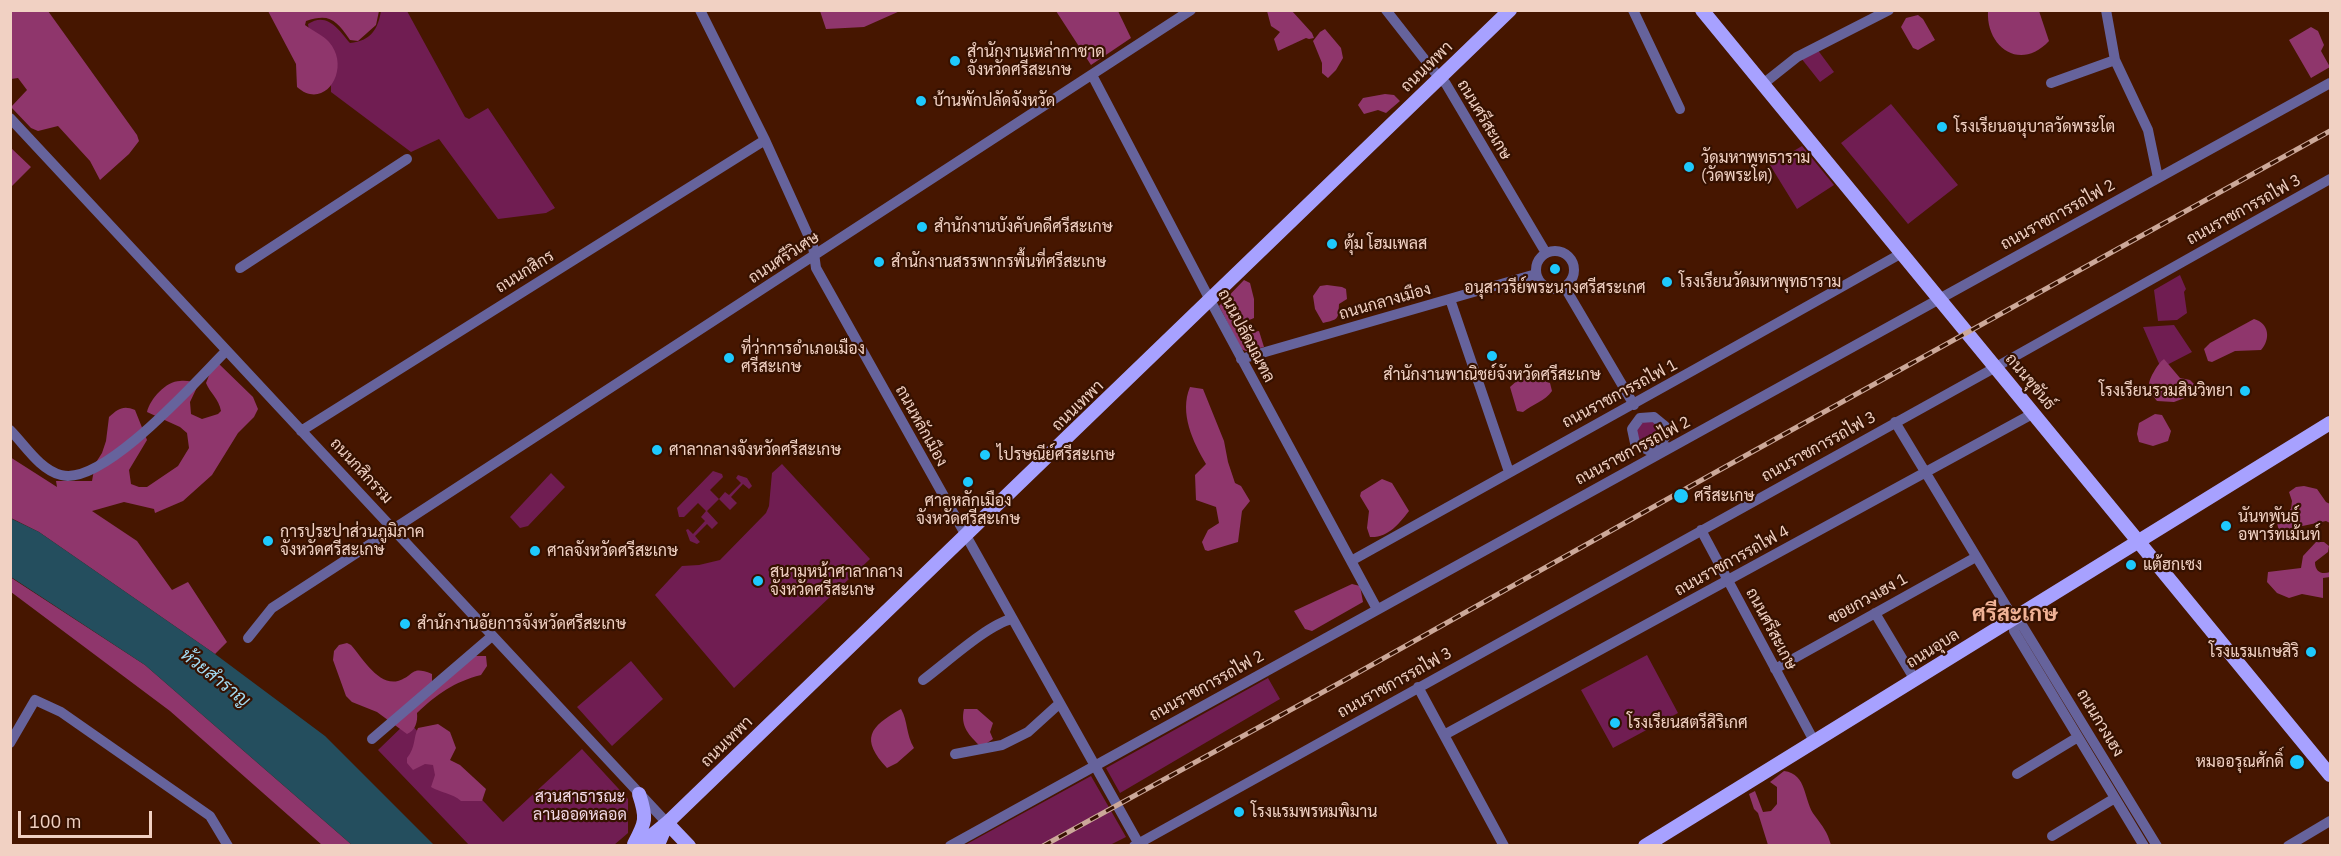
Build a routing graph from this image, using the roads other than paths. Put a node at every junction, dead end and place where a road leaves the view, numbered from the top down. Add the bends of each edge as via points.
1 (700, 10) edge
2 (1191, 10) edge
3 (1386, 10) edge
4 (1510, 10) edge
5 (1633, 10) edge
6 (1702, 10) edge
7 (1889, 10) edge
8 (2106, 10) edge
9 (2115, 60) junction
10 (1092, 75) junction
11 (1440, 78) junction
12 (2050, 83) dead end
13 (2331, 83) edge
14 (1763, 84) junction
15 (1680, 109) dead end
16 (10, 118) edge
17 (765, 140) junction
18 (407, 159) dead end
19 (2158, 178) junction
20 (2331, 178) edge
21 (1546, 253) junction
22 (1902, 254) junction
23 (814, 256) junction
24 (240, 268) dead end
25 (1536, 274) junction
26 (1564, 286) junction
27 (1939, 297) junction
28 (1450, 299) junction
29 (1210, 300) junction
30 (226, 351) junction
31 (1242, 359) junction
32 (1996, 367) junction
33 (1651, 396) junction
34 (1634, 405) junction
35 (2034, 413) junction
36 (1617, 414) junction
37 (1649, 416) junction
38 (1895, 422) junction
39 (2331, 423) edge
40 (1634, 425) junction
41 (10, 430) edge
42 (301, 431) junction
43 (1639, 447) junction
44 (1659, 451) junction
45 (1636, 467) junction
46 (1509, 472) junction
47 (1926, 472) junction
48 (393, 530) junction
49 (1701, 530) junction
50 (966, 537) junction
51 (2140, 541) junction
52 (1976, 556) junction
53 (1351, 561) junction
54 (1728, 580) junction
55 (1377, 609) junction
56 (1875, 613) junction
57 (1012, 619) junction
58 (2014, 619) junction
59 (492, 636) junction
60 (248, 638) dead end
61 (1775, 669) junction
62 (923, 680) dead end
63 (1914, 680) junction
64 (1418, 687) junction
65 (1060, 703) junction
66 (1444, 735) junction
67 (2078, 737) junction
68 (372, 739) dead end
69 (1814, 741) junction
70 (10, 743) edge
71 (955, 754) dead end
72 (1095, 765) junction
73 (2017, 774) dead end
74 (2331, 775) edge
75 (639, 794) junction
76 (2115, 798) junction
77 (2331, 820) edge
78 (667, 823) junction
79 (2052, 836) dead end
80 (1137, 845) edge
81 (228, 846) edge
82 (633, 846) edge
83 (639, 846) edge
84 (655, 846) edge
85 (689, 846) edge
86 (950, 846) edge
87 (1504, 846) edge
88 (1645, 846) edge
89 (2144, 846) edge
90 (2157, 846) edge
91 (2288, 846) edge

1 - 17 street, ถนนหลักเมือง
2 - 10 street, ถนนศรีวิเศษ
3 - 11 street, ถนนศรีสะเกษ
4 - 11 main road, ถนนเทพา
5 - 15 street
6 - 14 main road, ถนนขุขันธ์
7 - 14 street via 1797,57
8 - 9 street
9 - 12 street
9 - 19 street via 2148,130
10 - 23 street, ถนนศรีวิเศษ
10 - 29 street, ถนนปลัดมณฑล
11 - 21 street, ถนนศรีสะเกษ
11 - 29 main road, ถนนเทพา
13 - 19 street, ถนนราชการรถไฟ 2
14 - 22 main road, ถนนขุขันธ์
16 - 30 street, ถนนกสิกรรม
17 - 23 street, ถนนหลักเมือง
17 - 42 street, ถนนกสิกร
18 - 24 street
19 - 27 street, ถนนราชการรถไฟ 2
20 - 32 street, ถนนราชการรถไฟ 3
21 - 25 street via 1538,262
21 - 26 street via 1554,251 1569,258 1574,272
22 - 27 main road, ถนนขุขันธ์
22 - 33 street, ถนนราชการรถไฟ 1
23 - 48 street, ถนนศรีวิเศษ
23 - 50 street, ถนนหลักเมือง via 816,268
25 - 26 street via 1547,287
25 - 28 street, ถนนกลางเมือง
26 - 34 street
27 - 32 main road, ถนนขุขันธ์
27 - 44 street, ถนนราชการรถไฟ 2
28 - 31 street, ถนนกลางเมือง
28 - 46 street
29 - 31 street, ถนนปลัดมณฑล
29 - 50 main road, ถนนเทพา
30 - 41 street via 128,447 86,473 61,476 44,466
30 - 42 street, ถนนกสิกรรม
31 - 53 street, ถนนปลัดมณฑล
32 - 35 main road, ถนนขุขันธ์
32 - 38 street, ถนนราชการรถไฟ 3
33 - 34 street, ถนนราชการรถไฟ 1
33 - 37 street
34 - 36 street, ถนนราชการรถไฟ 1
35 - 47 street, ถนนราชการรถไฟ 4
35 - 51 main road, ถนนขุขันธ์
36 - 40 street
36 - 46 street, ถนนราชการรถไฟ 1
37 - 40 street
37 - 44 street via 1662,422 1666,431
38 - 47 street, ถนนกวงเฮง
38 - 49 street, ถนนราชการรถไฟ 3
39 - 51 main road, ถนนอุบล
40 - 43 street via 1632,434
42 - 48 street, ถนนกสิกรรม
43 - 44 street
43 - 45 street
44 - 45 street, ถนนราชการรถไฟ 2
45 - 55 street, ถนนราชการรถไฟ 2
46 - 53 street, ถนนราชการรถไฟ 1
47 - 52 street, ถนนกวงเฮง
47 - 54 street, ถนนราชการรถไฟ 4
48 - 59 street, ถนนกสิกรรม
48 - 60 street, ถนนศรีวิเศษ via 272,608
49 - 54 street, ถนนศรีสะเกษ
49 - 64 street, ถนนราชการรถไฟ 3
50 - 57 street, ถนนหลักเมือง
50 - 78 main road, ถนนเทพา
51 - 58 main road, ถนนอุบล
51 - 74 main road, ถนนขุขันธ์
52 - 56 street, ซอยกวงเฮง 1
52 - 58 street, ถนนกวงเฮง
53 - 55 street, ถนนปลัดมณฑล
54 - 61 street, ถนนศรีสะเกษ
54 - 66 street, ถนนราชการรถไฟ 4
55 - 72 street, ถนนราชการรถไฟ 2
56 - 61 street, ซอยกวงเฮง 1
56 - 63 street
57 - 62 street via 989,631
57 - 65 street, ถนนหลักเมือง
58 - 63 main road, ถนนอุบล
58 - 67 street, ถนนกวงเฮง via 2014,631
58 - 90 street, ถนนกวงเฮง via 2022,625
59 - 68 street
59 - 75 street, ถนนกสิกรรม
61 - 69 street, ถนนศรีสะเกษ
63 - 69 main road, ถนนอุบล
64 - 66 street
64 - 80 street, ถนนราชการรถไฟ 3
65 - 71 street via 1028,732 1002,745
65 - 72 street, ถนนหลักเมือง
66 - 87 street
67 - 73 street
67 - 76 street, ถนนกวงเฮง
69 - 88 main road, ถนนอุบล
70 - 81 street via 35,700 61,712 210,816
72 - 80 street, ถนนหลักเมือง
72 - 86 street, ถนนราชการรถไฟ 2
75 - 78 street, ถนนกสิกรรม
75 - 82 main road via 646,819
76 - 79 street
76 - 89 street, ถนนกวงเฮง
77 - 91 street
78 - 83 main road
78 - 84 main road
78 - 85 main road, ถนนกสิกรรม

